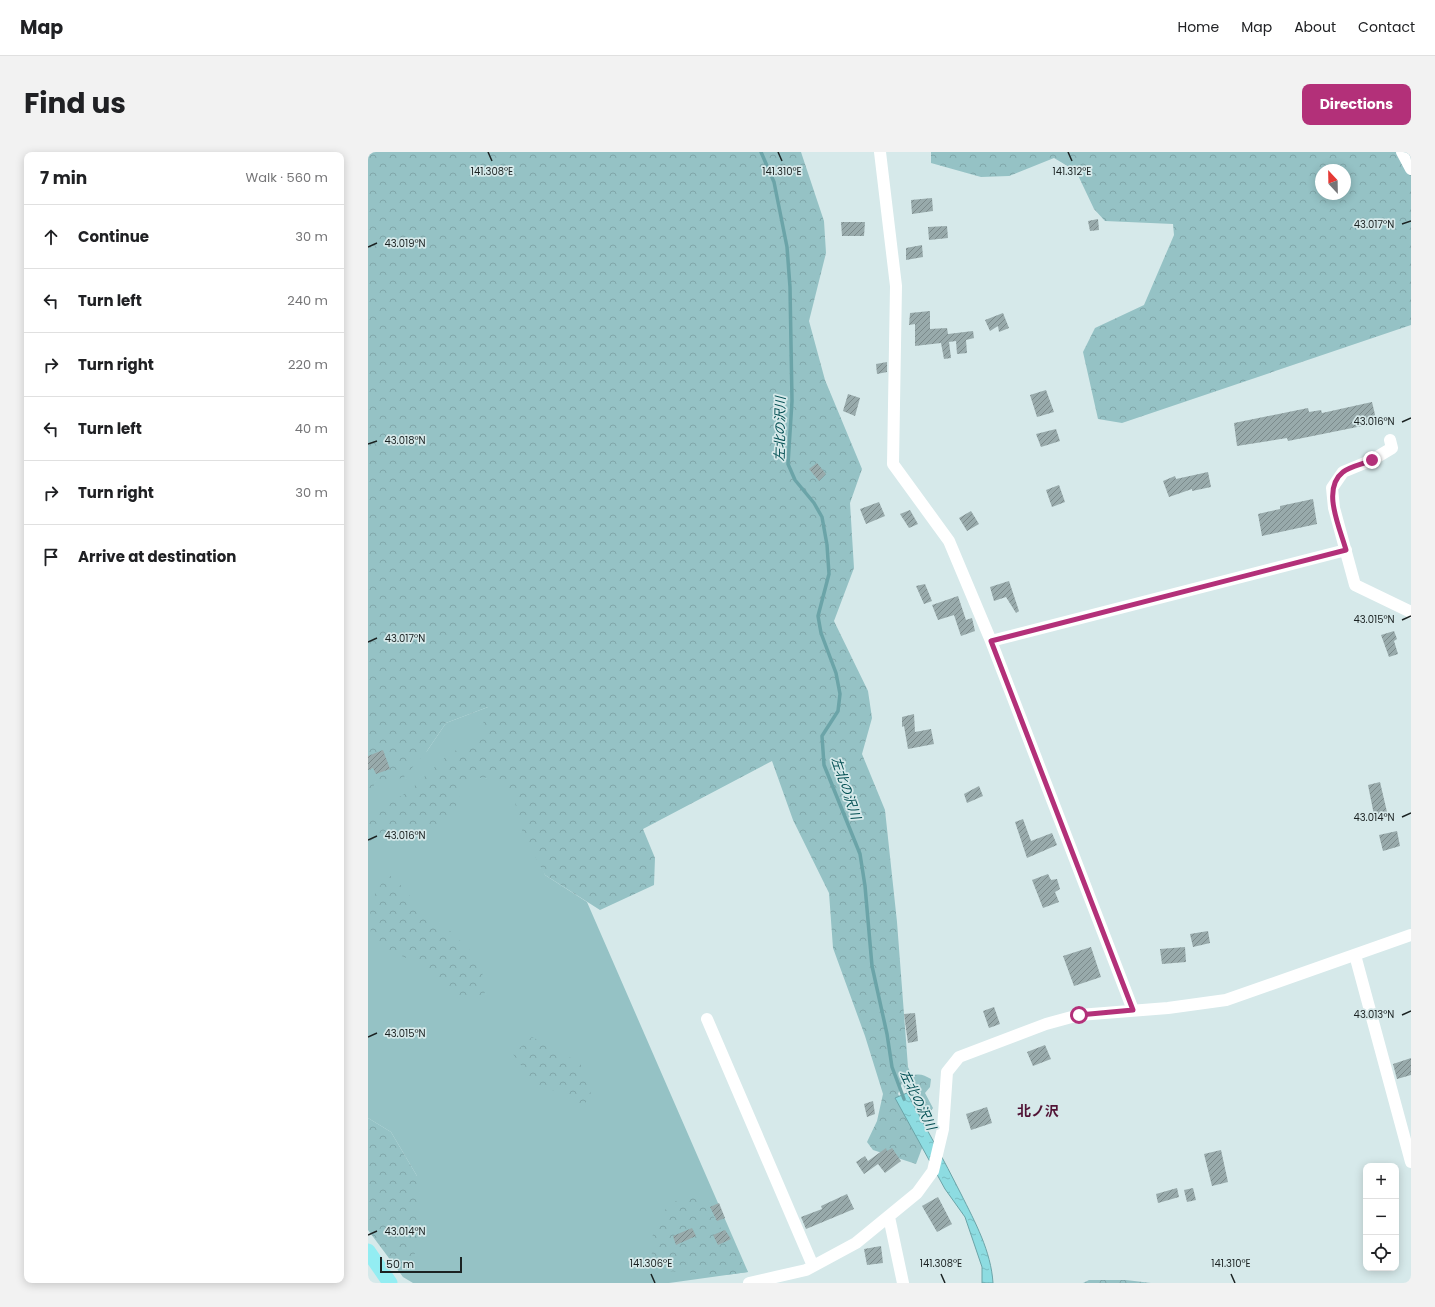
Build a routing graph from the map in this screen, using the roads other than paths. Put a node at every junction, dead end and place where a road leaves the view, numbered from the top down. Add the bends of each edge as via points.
1 (880, 152) edge
2 (1402, 152) edge
3 (1411, 169) edge
4 (1390, 440) dead end
5 (1346, 550) junction
6 (1411, 612) edge
7 (991, 641) junction
8 (1411, 935) edge
9 (1354, 955) junction
10 (1133, 1010) junction
11 (707, 1019) dead end
12 (1411, 1162) edge
13 (889, 1217) junction
14 (368, 1251) edge
15 (813, 1266) junction
16 (390, 1283) edge
17 (749, 1283) edge
18 (903, 1283) edge

1 - 7 street via 896,286 893,464 948,541
2 - 3 street
4 - 5 street via 1392,448 1343,472 1332,488 1334,508
5 - 6 street via 1355,585
5 - 7 street
7 - 10 street
8 - 9 street
9 - 10 street via 1226,1000
9 - 12 street
10 - 13 street via 1079,1015 1046,1024 959,1057 947,1072 943,1129 934,1168 917,1193
11 - 15 street
13 - 15 street via 856,1243
13 - 18 street
14 - 16 main road
15 - 17 street via 806,1270

